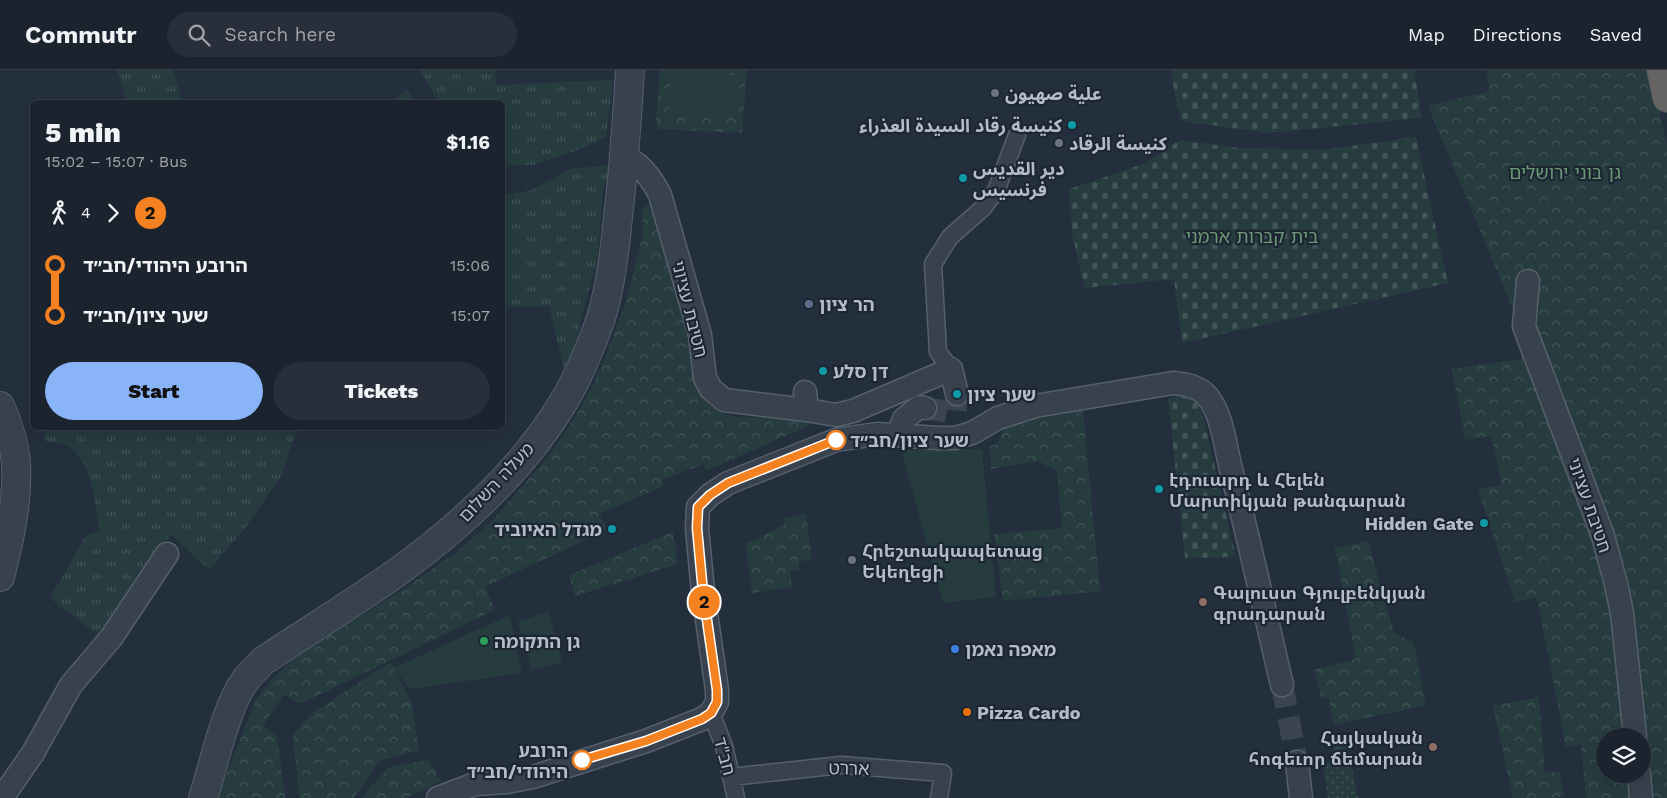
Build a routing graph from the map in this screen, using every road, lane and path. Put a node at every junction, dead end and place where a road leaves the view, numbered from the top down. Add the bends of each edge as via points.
1 (630, 70) edge
2 (1661, 70) edge
3 (1667, 98) edge
4 (1017, 135) dead end
5 (625, 157) junction
6 (1528, 281) dead end
7 (951, 369) junction
8 (957, 394) tunnel mouth
9 (0, 406) edge
10 (925, 408) tunnel mouth
11 (898, 434) junction
12 (166, 554) dead end
13 (0, 577) edge
14 (1282, 684) tunnel mouth
15 (711, 713) junction
16 (1634, 728) edge
17 (1297, 762) tunnel mouth
18 (731, 778) junction
19 (1640, 783) edge
20 (2, 798) edge
21 (203, 798) edge
22 (438, 798) edge
23 (736, 798) edge
24 (939, 798) edge
25 (1301, 798) edge
26 (1641, 798) edge

1 - 5 street, מעלה השלום
2 - 3 highway
4 - 7 street via 996,191 983,208 950,237 933,264 938,352
5 - 7 street, חטיבת עציוני via 636,161 654,182 660,195 700,335 705,378 711,389 724,400 806,401 836,415
5 - 21 street, מעלה השלום via 611,275 601,316 577,377 555,415 508,473 456,524 399,571 263,661 246,679 226,724
6 - 16 street, חטיבת עציוני via 1524,326 1603,536 1616,584
7 - 8 street
9 - 13 street via 10,432 16,466 10,536
10 - 11 street via 918,408 904,419
11 - 14 street via 956,438 998,418 1035,406 1173,383 1188,384 1202,391 1217,413
11 - 15 street, חב"ד via 836,440 728,483 698,507 703,592 717,690 717,702
12 - 20 street via 111,638 71,685 33,753
15 - 18 street, חב"ד via 724,746
15 - 22 street via 646,741 532,778 475,784
17 - 25 street
18 - 23 street, חב"ד
18 - 24 street, אררט via 851,765 943,773
19 - 26 street

